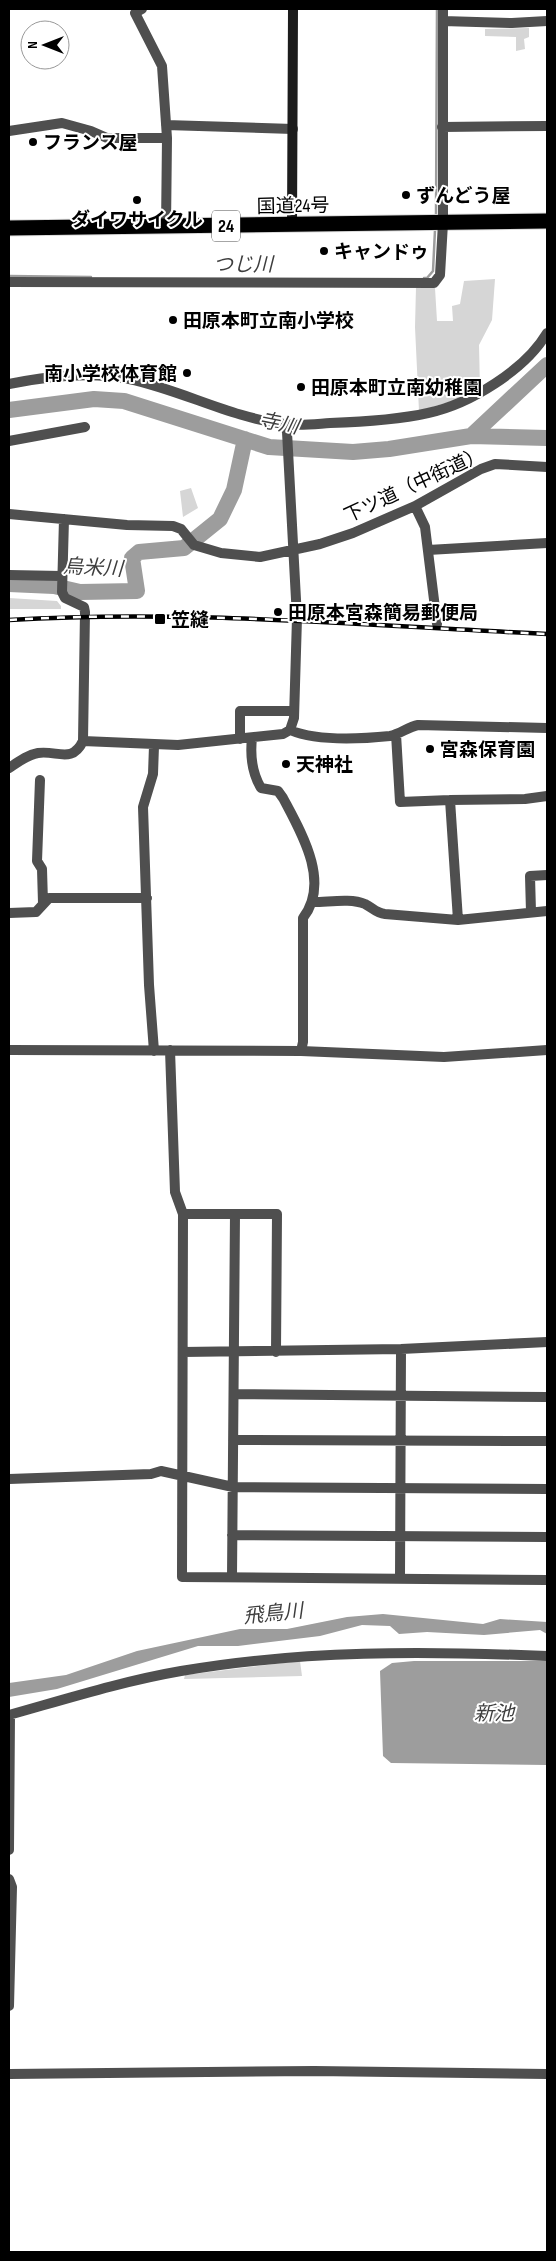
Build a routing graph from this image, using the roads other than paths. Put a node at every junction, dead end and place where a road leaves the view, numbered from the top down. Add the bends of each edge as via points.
1 (142, 9) edge
2 (293, 9) edge
3 (443, 9) edge
4 (443, 21) junction
5 (547, 21) edge
6 (166, 125) junction
7 (547, 126) edge
8 (442, 127) junction
9 (293, 129) junction
10 (9, 131) edge
11 (167, 138) junction
12 (547, 221) edge
13 (443, 222) junction
14 (292, 226) junction
15 (166, 227) junction
16 (9, 228) edge
17 (9, 282) edge
18 (547, 333) edge
19 (9, 384) edge
20 (85, 427) dead end
21 (285, 428) junction
22 (9, 441) edge
23 (547, 467) edge
24 (415, 506) junction
25 (9, 514) edge
26 (64, 519) junction
27 (547, 543) edge
28 (428, 550) junction
29 (291, 551) junction
30 (9, 575) edge
31 (61, 576) junction
32 (437, 624) dead end
33 (294, 711) junction
34 (547, 728) edge
35 (290, 730) junction
36 (396, 734) junction
37 (252, 738) junction
38 (240, 739) junction
39 (83, 741) junction
40 (154, 746) junction
41 (9, 768) edge
42 (40, 780) dead end
43 (547, 796) edge
44 (450, 800) junction
45 (547, 875) edge
46 (147, 898) junction
47 (43, 902) junction
48 (314, 902) junction
49 (547, 911) edge
50 (531, 912) junction
51 (9, 913) edge
52 (458, 920) junction
53 (9, 1050) edge
54 (170, 1050) junction
55 (547, 1050) edge
56 (154, 1051) junction
57 (301, 1051) junction
58 (183, 1214) junction
59 (235, 1214) junction
60 (547, 1342) edge
61 (401, 1349) junction
62 (183, 1352) junction
63 (234, 1352) junction
64 (276, 1352) junction
65 (234, 1394) junction
66 (401, 1396) junction
67 (547, 1397) edge
68 (233, 1440) junction
69 (401, 1440) junction
70 (547, 1441) edge
71 (182, 1476) junction
72 (9, 1480) edge
73 (233, 1487) junction
74 (401, 1488) junction
75 (547, 1488) edge
76 (232, 1535) junction
77 (400, 1535) junction
78 (547, 1536) edge
79 (232, 1577) junction
80 (400, 1578) junction
81 (547, 1580) edge
82 (547, 1656) edge
83 (9, 1715) edge
84 (9, 1850) edge
85 (9, 1879) edge
86 (9, 2006) edge
87 (9, 2074) edge
88 (547, 2074) edge

1 - 6 street via 135,13 162,66
2 - 9 street
3 - 4 street
4 - 5 street
4 - 8 street
6 - 9 street
6 - 11 street
7 - 8 street
8 - 13 street
9 - 14 street
10 - 11 street via 62,123 107,138
11 - 15 street
12 - 13 highway, 国道24号 / 24
13 - 14 highway, 国道24号 / 24
13 - 17 street via 440,275 434,283
14 - 15 highway, 国道24号 / 24
15 - 16 highway, 国道24号 / 24
18 - 21 street via 522,365 474,395 440,410 355,423
19 - 21 street via 82,375 130,380
20 - 22 street
21 - 29 street
23 - 24 street, 下ツ道（中街道） via 495,464
24 - 28 street via 425,527
24 - 29 street, 下ツ道（中街道） via 353,533
25 - 26 street, 下ツ道（中街道）
26 - 29 street, 下ツ道（中街道） via 173,526 181,529 194,545 221,552 260,557
26 - 31 street
27 - 28 street
28 - 32 street
29 - 33 street via 297,618
30 - 31 street
31 - 39 street via 65,598 84,606 86,612
33 - 35 street
33 - 38 street via 240,711
34 - 36 street via 418,725
35 - 36 street via 317,738
35 - 37 street
36 - 44 street via 400,802
37 - 38 street
37 - 48 street via 250,756 257,781 262,788 278,791 283,798 309,854
38 - 40 street
39 - 40 street
39 - 41 street via 79,750 72,754 39,753
40 - 46 street via 153,774 143,807
42 - 47 street via 37,860 42,869
43 - 44 street
44 - 52 street
45 - 50 street via 530,876
46 - 47 street via 49,898
46 - 56 street
47 - 51 street via 36,912
48 - 52 street via 357,902 366,904 376,913
48 - 57 street via 303,918
49 - 50 street
50 - 52 street
53 - 56 street
54 - 56 street
54 - 57 street
54 - 58 street via 175,1192
55 - 57 street via 444,1057
58 - 59 street
58 - 62 street
59 - 63 street
59 - 64 street via 277,1214
60 - 61 street
61 - 64 street
61 - 66 street
62 - 63 street
62 - 71 street
63 - 64 street
63 - 65 street
65 - 66 street
65 - 68 street
66 - 67 street
66 - 69 street
68 - 69 street
68 - 73 street
69 - 70 street
69 - 74 street
71 - 72 street via 160,1471
71 - 73 street
71 - 79 street via 182,1577
73 - 74 street
73 - 76 street
74 - 75 street
74 - 77 street
76 - 77 street
76 - 79 street
77 - 78 street
77 - 80 street
79 - 80 street
80 - 81 street
82 - 83 street via 361,1652 275,1658 144,1678
83 - 84 street
85 - 86 street via 12,1887
87 - 88 street via 314,2071

